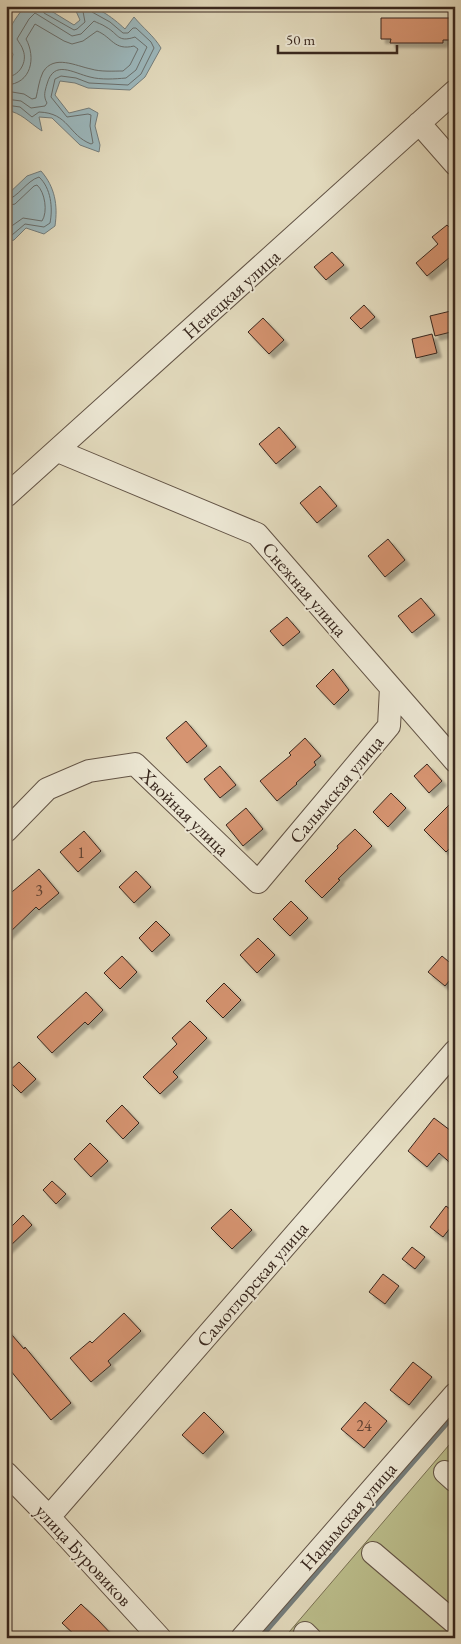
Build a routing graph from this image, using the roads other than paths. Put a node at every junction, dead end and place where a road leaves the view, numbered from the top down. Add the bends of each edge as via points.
1 (455, 91) edge
2 (419, 123) junction
3 (455, 164) edge
4 (58, 451) junction
5 (6, 496) edge
6 (391, 688) junction
7 (455, 761) edge
8 (6, 831) edge
9 (258, 882) joint
10 (455, 1051) edge
11 (455, 1394) edge
12 (6, 1474) edge
13 (49, 1517) junction
14 (374, 1553) dead end
15 (455, 1623) edge
16 (160, 1638) edge
17 (242, 1638) edge

1 - 2 street, Ненецкая улица
2 - 3 street
2 - 4 street, Ненецкая улица
4 - 5 street, Ненецкая улица
4 - 6 street, Снежная улица via 257,534
6 - 7 street, Снежная улица
6 - 9 street, Салымская улица via 389,726
8 - 9 street, Хвойная улица via 47,789 89,771 135,764
10 - 13 street, Самотлорская улица
11 - 17 street, Надымская улица
12 - 13 street, улица Буровиков
13 - 16 street, улица Буровиков
14 - 15 street

